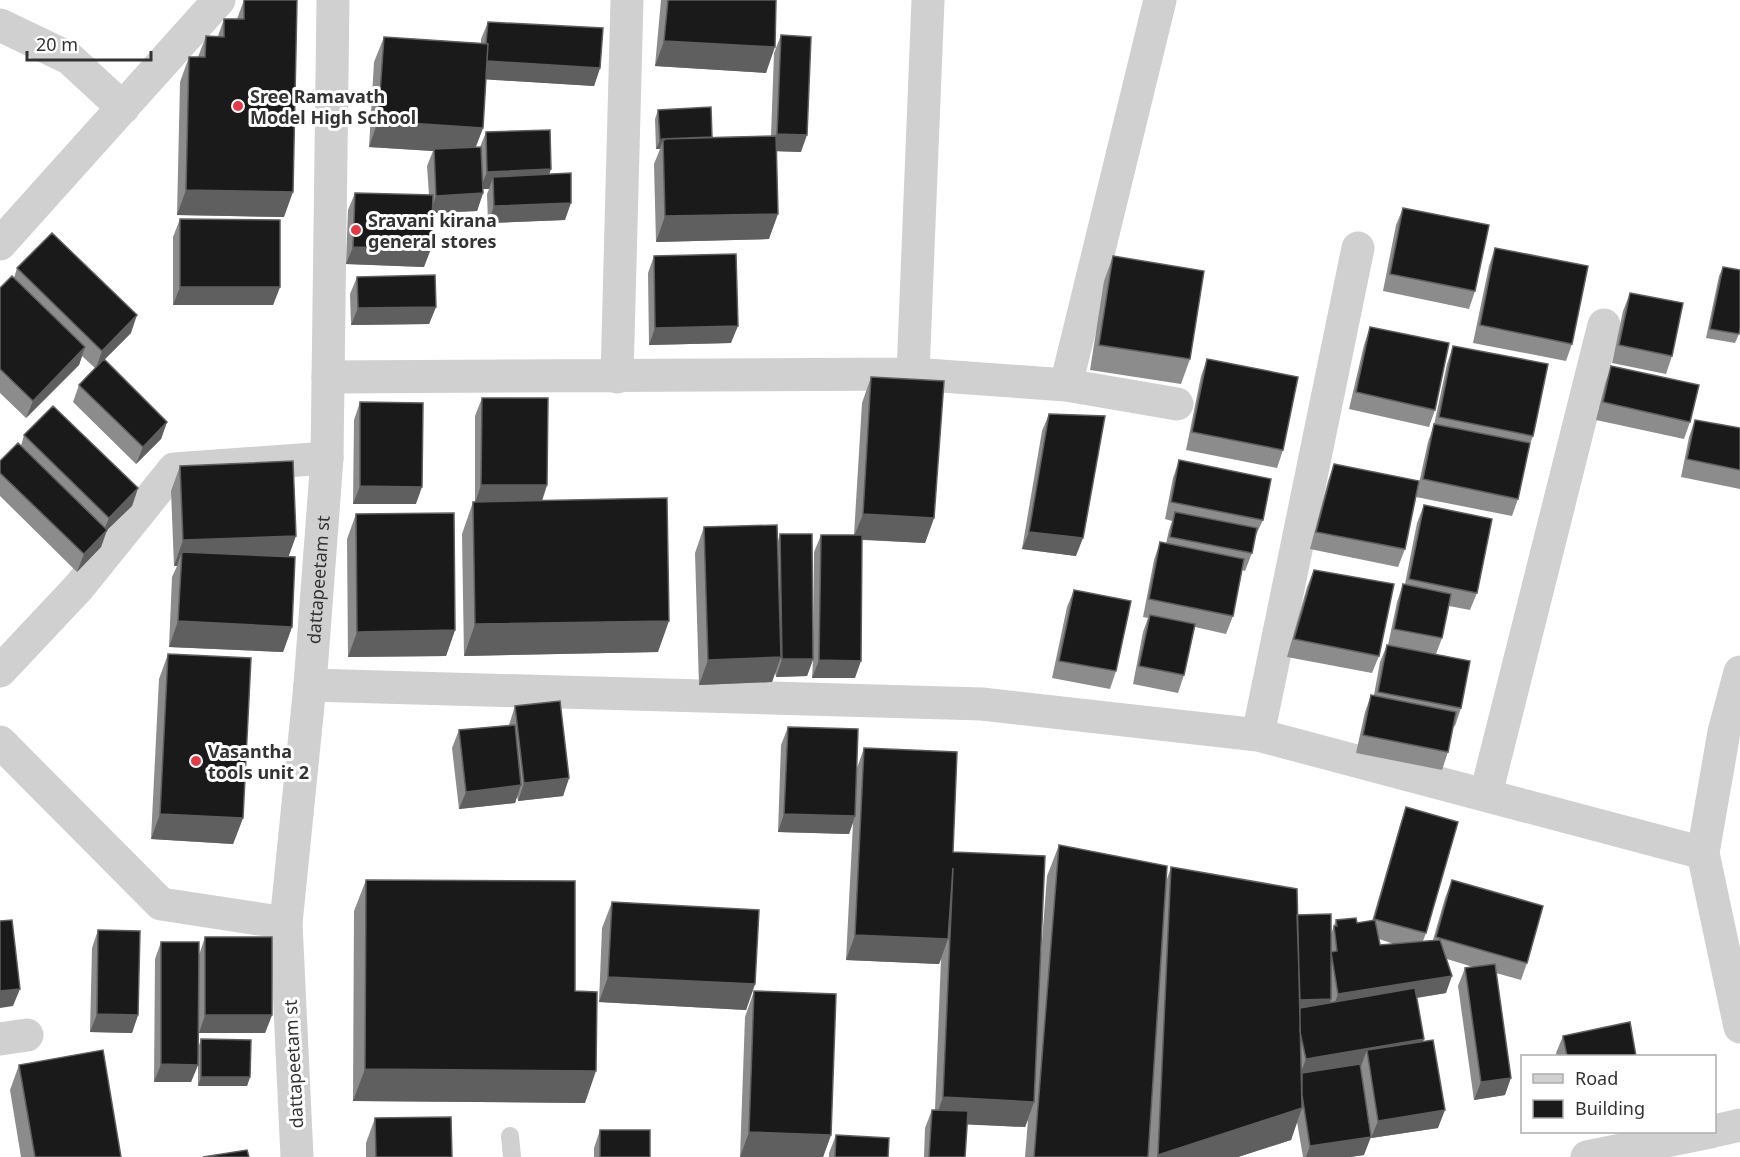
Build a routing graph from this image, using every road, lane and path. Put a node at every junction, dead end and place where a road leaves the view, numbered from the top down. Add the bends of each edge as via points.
1 (219, 0) edge
2 (333, 0) edge
3 (627, 0) edge
4 (928, 0) edge
5 (1160, 0) edge
6 (0, 25) edge
7 (123, 108) junction
8 (0, 244) edge
9 (1358, 248) dead end
10 (1604, 325) dead end
11 (913, 374) junction
12 (328, 377) junction
13 (617, 377) junction
14 (1066, 385) junction
15 (1177, 404) dead end
16 (327, 458) junction
17 (0, 671) edge
18 (1740, 672) edge
19 (310, 685) junction
20 (1258, 735) junction
21 (0, 742) edge
22 (1486, 794) junction
23 (1703, 853) junction
24 (286, 923) junction
25 (1740, 1027) edge
26 (1740, 1125) edge
27 (1716, 1130) edge
28 (1702, 1133) edge
29 (510, 1136) dead end
30 (297, 1157) edge
31 (512, 1157) edge
32 (1587, 1157) edge

1 - 7 street
2 - 12 street, dattapeetam st
3 - 13 street
4 - 11 street
5 - 14 street
6 - 7 street via 69,58
7 - 8 street
9 - 20 street
10 - 22 street
11 - 13 street
11 - 14 street
12 - 13 street
12 - 16 street, dattapeetam st
14 - 15 street
16 - 17 street via 174,470 79,587
16 - 19 street, dattapeetam st
18 - 23 street via 1724,732
19 - 20 street via 982,704
19 - 24 street, dattapeetam st
20 - 22 street
21 - 24 street via 161,904
22 - 23 street
23 - 25 street
24 - 30 street, dattapeetam st
26 - 27 street
28 - 32 street
29 - 31 lane

